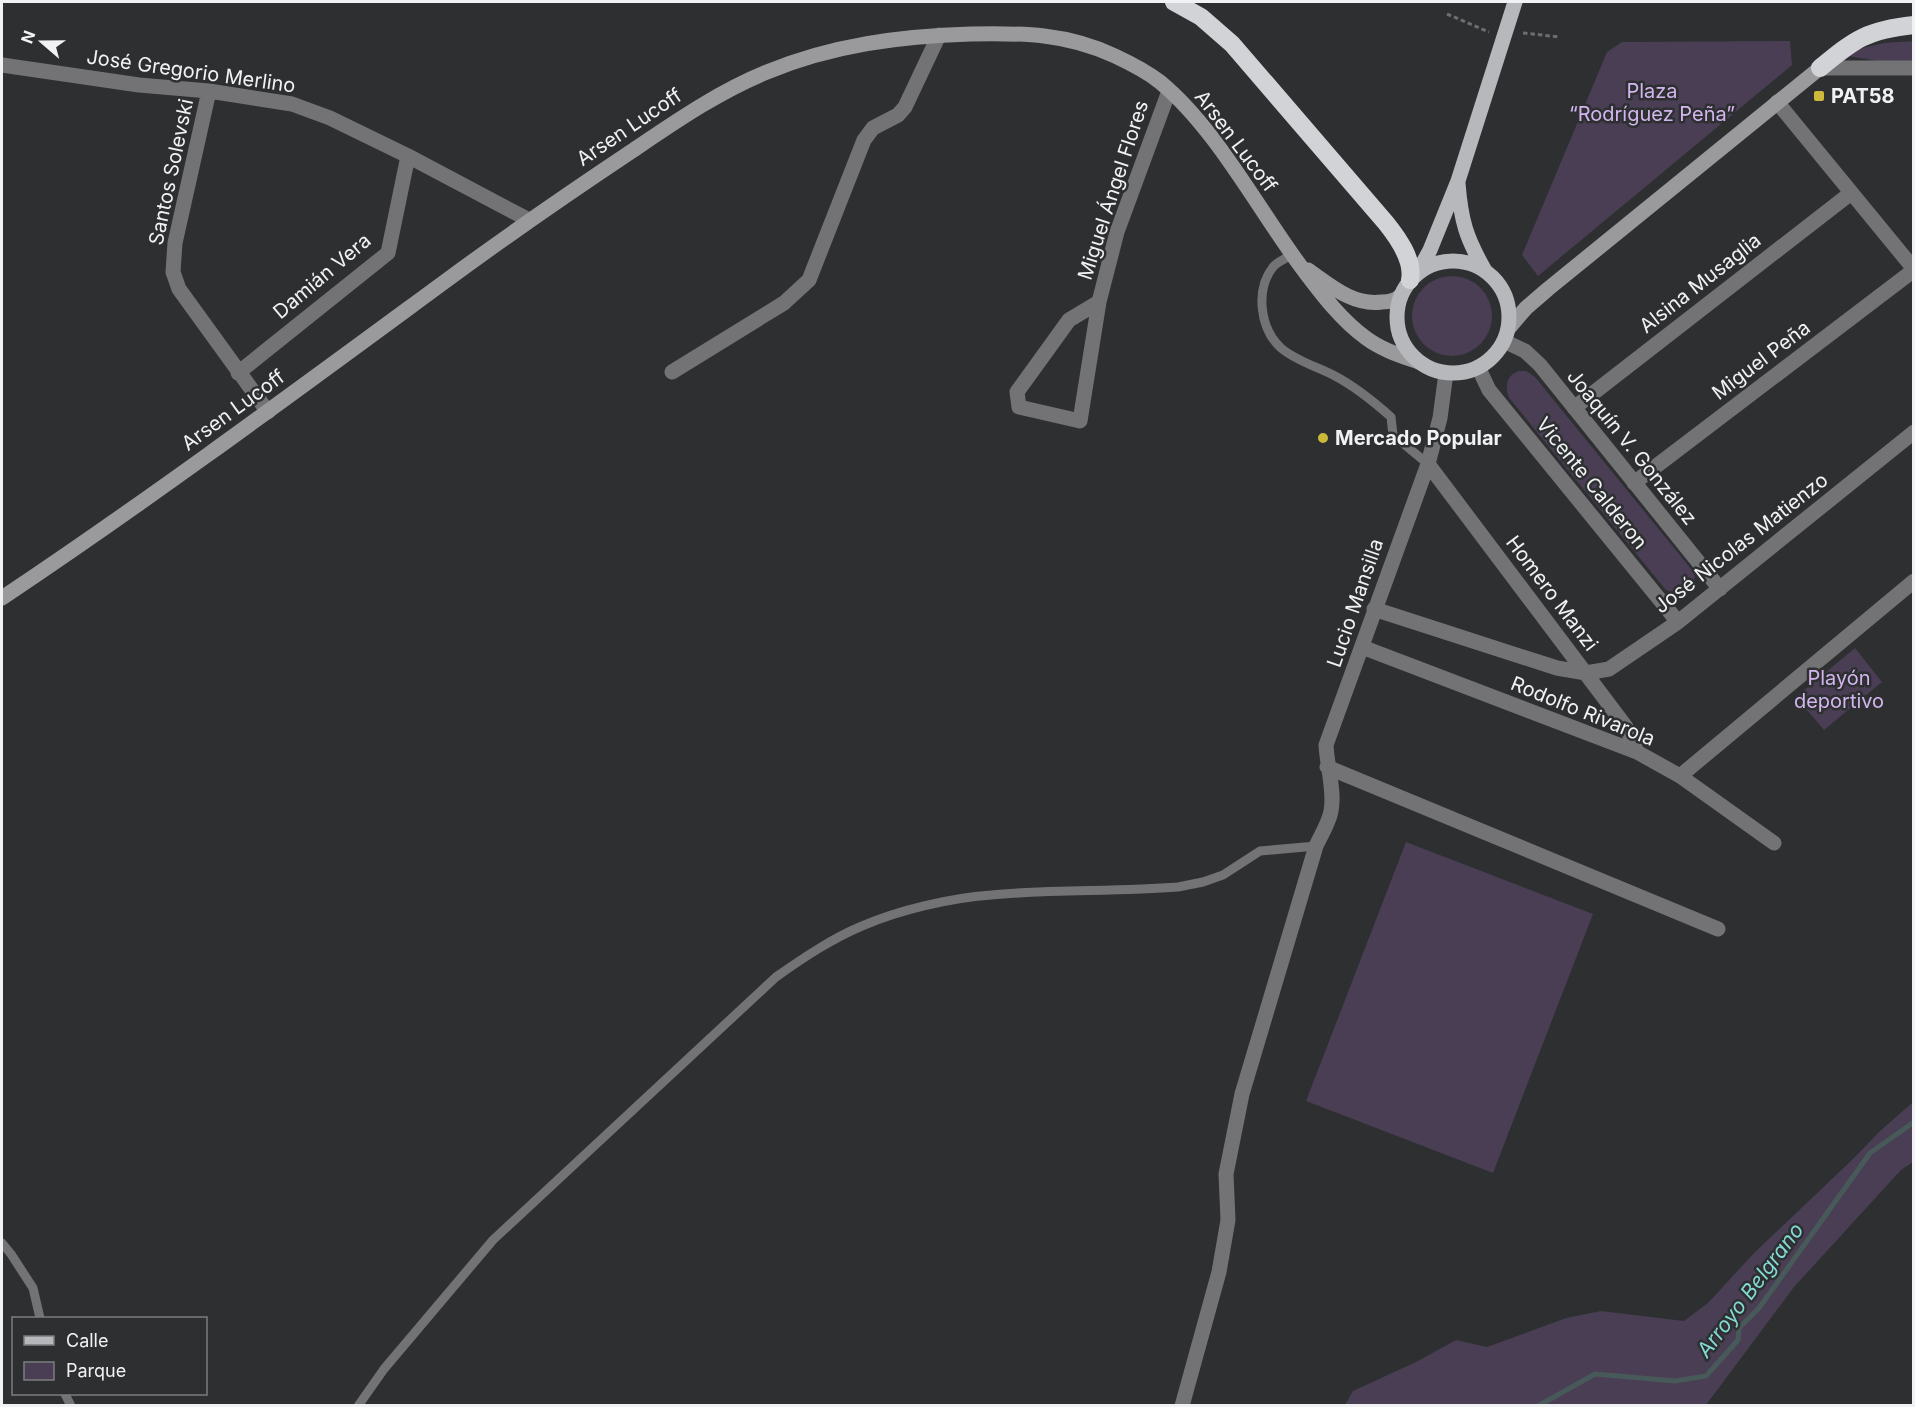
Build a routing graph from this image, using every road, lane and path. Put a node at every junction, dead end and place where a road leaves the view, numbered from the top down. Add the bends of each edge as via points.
1 (1174, 2) edge
2 (1515, 2) edge
3 (1447, 14) dead end
4 (1914, 25) edge
5 (1498, 33) junction
6 (1526, 33) dead end
7 (939, 35) junction
8 (1560, 37) dead end
9 (2, 65) edge
10 (1820, 68) junction
11 (1914, 68) edge
12 (1169, 90) junction
13 (209, 91) junction
14 (1778, 102) junction
15 (408, 156) junction
16 (1458, 180) junction
17 (1851, 192) junction
18 (529, 220) junction
19 (1295, 259) junction
20 (1484, 269) junction
21 (1914, 269) edge
22 (1414, 276) junction
23 (1400, 296) junction
24 (1098, 302) junction
25 (1506, 335) junction
26 (1421, 363) junction
27 (1478, 367) junction
28 (672, 372) dead end
29 (238, 373) junction
30 (1446, 373) junction
31 (1574, 408) junction
32 (268, 412) junction
33 (1914, 432) edge
34 (1428, 464) junction
35 (1634, 483) junction
36 (1914, 581) edge
37 (1720, 589) junction
38 (2, 598) edge
39 (1374, 609) junction
40 (1678, 622) junction
41 (1362, 647) junction
42 (1586, 673) junction
43 (1637, 752) junction
44 (1327, 766) junction
45 (1680, 776) junction
46 (1774, 843) dead end
47 (1316, 846) junction
48 (1718, 929) dead end
49 (2, 1243) edge
50 (40, 1317) edge
51 (358, 1406) edge
52 (1182, 1406) edge

1 - 22 highway via 1207,21 1232,44 1386,224
2 - 5 main road
3 - 5 path
4 - 10 highway via 1872,32
5 - 16 main road
6 - 8 path
7 - 12 street, Arsen Lucoff via 1029,34 1082,42 1132,64
7 - 18 street, Arsen Lucoff via 844,47 763,73 700,106
7 - 28 street via 905,107 873,128 864,140 808,280 784,303
9 - 13 street, José Gregorio Merlino
10 - 11 street
10 - 14 street
12 - 19 street, Arsen Lucoff via 1213,140
12 - 24 street, Miguel Ángel Flores via 1117,232
13 - 15 street, José Gregorio Merlino via 292,104
13 - 29 street, Santos Solevski via 175,243 173,272 179,289
14 - 17 street
14 - 25 street via 1548,289 1526,308
15 - 18 street, José Gregorio Merlino
15 - 29 street, Damián Vera via 388,253
16 - 20 main road via 1465,233
16 - 22 main road via 1430,250
17 - 21 street
17 - 31 street, Alsina Musaglia
18 - 32 street, Arsen Lucoff
19 - 23 street, Arsen Lucoff via 1347,297 1380,303
19 - 26 street, Arsen Lucoff via 1347,323 1370,341
19 - 34 lane via 1274,265 1267,278 1262,294 1268,331 1281,348 1368,396 1391,417 1393,435
20 - 22 main road via 1450,260 1433,264
20 - 25 main road via 1505,295 1509,312
21 - 35 street, Miguel Peña
22 - 23 main road
23 - 26 main road via 1399,333 1407,350
24 - 24 street, Miguel Ángel Flores via 1069,320 1017,392 1019,407 1080,420
25 - 27 main road via 1492,356
25 - 31 street, Joaquín V. González via 1533,358
26 - 30 main road
27 - 30 main road
27 - 40 street, Vicente Calderon via 1486,386
29 - 32 street, Santos Solevski
30 - 34 street, Lucio Mansilla
31 - 35 street, Joaquín V. González
32 - 38 street, Arsen Lucoff
33 - 37 street, José Nicolas Matienzo
34 - 39 street, Lucio Mansilla
34 - 42 street, Homero Manzi
35 - 37 street, Joaquín V. González
36 - 45 street
37 - 40 street, José Nicolas Matienzo
39 - 41 street, Lucio Mansilla
39 - 42 street, Rodolfo Rivarola via 1557,668
40 - 42 street, José Nicolas Matienzo via 1609,669
41 - 43 street, Rodolfo Rivarola
41 - 44 street, Lucio Mansilla via 1326,745
42 - 43 street, Homero Manzi via 1626,728
43 - 45 street, Rodolfo Rivarola
44 - 47 street, Lucio Mansilla via 1333,795 1331,812
44 - 48 street
45 - 46 street, Rodolfo Rivarola
47 - 51 lane via 1260,851 1223,875 1178,887 990,895 950,901 862,926 811,952 776,977 493,1240
47 - 52 street, Lucio Mansilla via 1242,1094 1226,1174 1228,1220 1219,1272
49 - 50 lane via 33,1288

